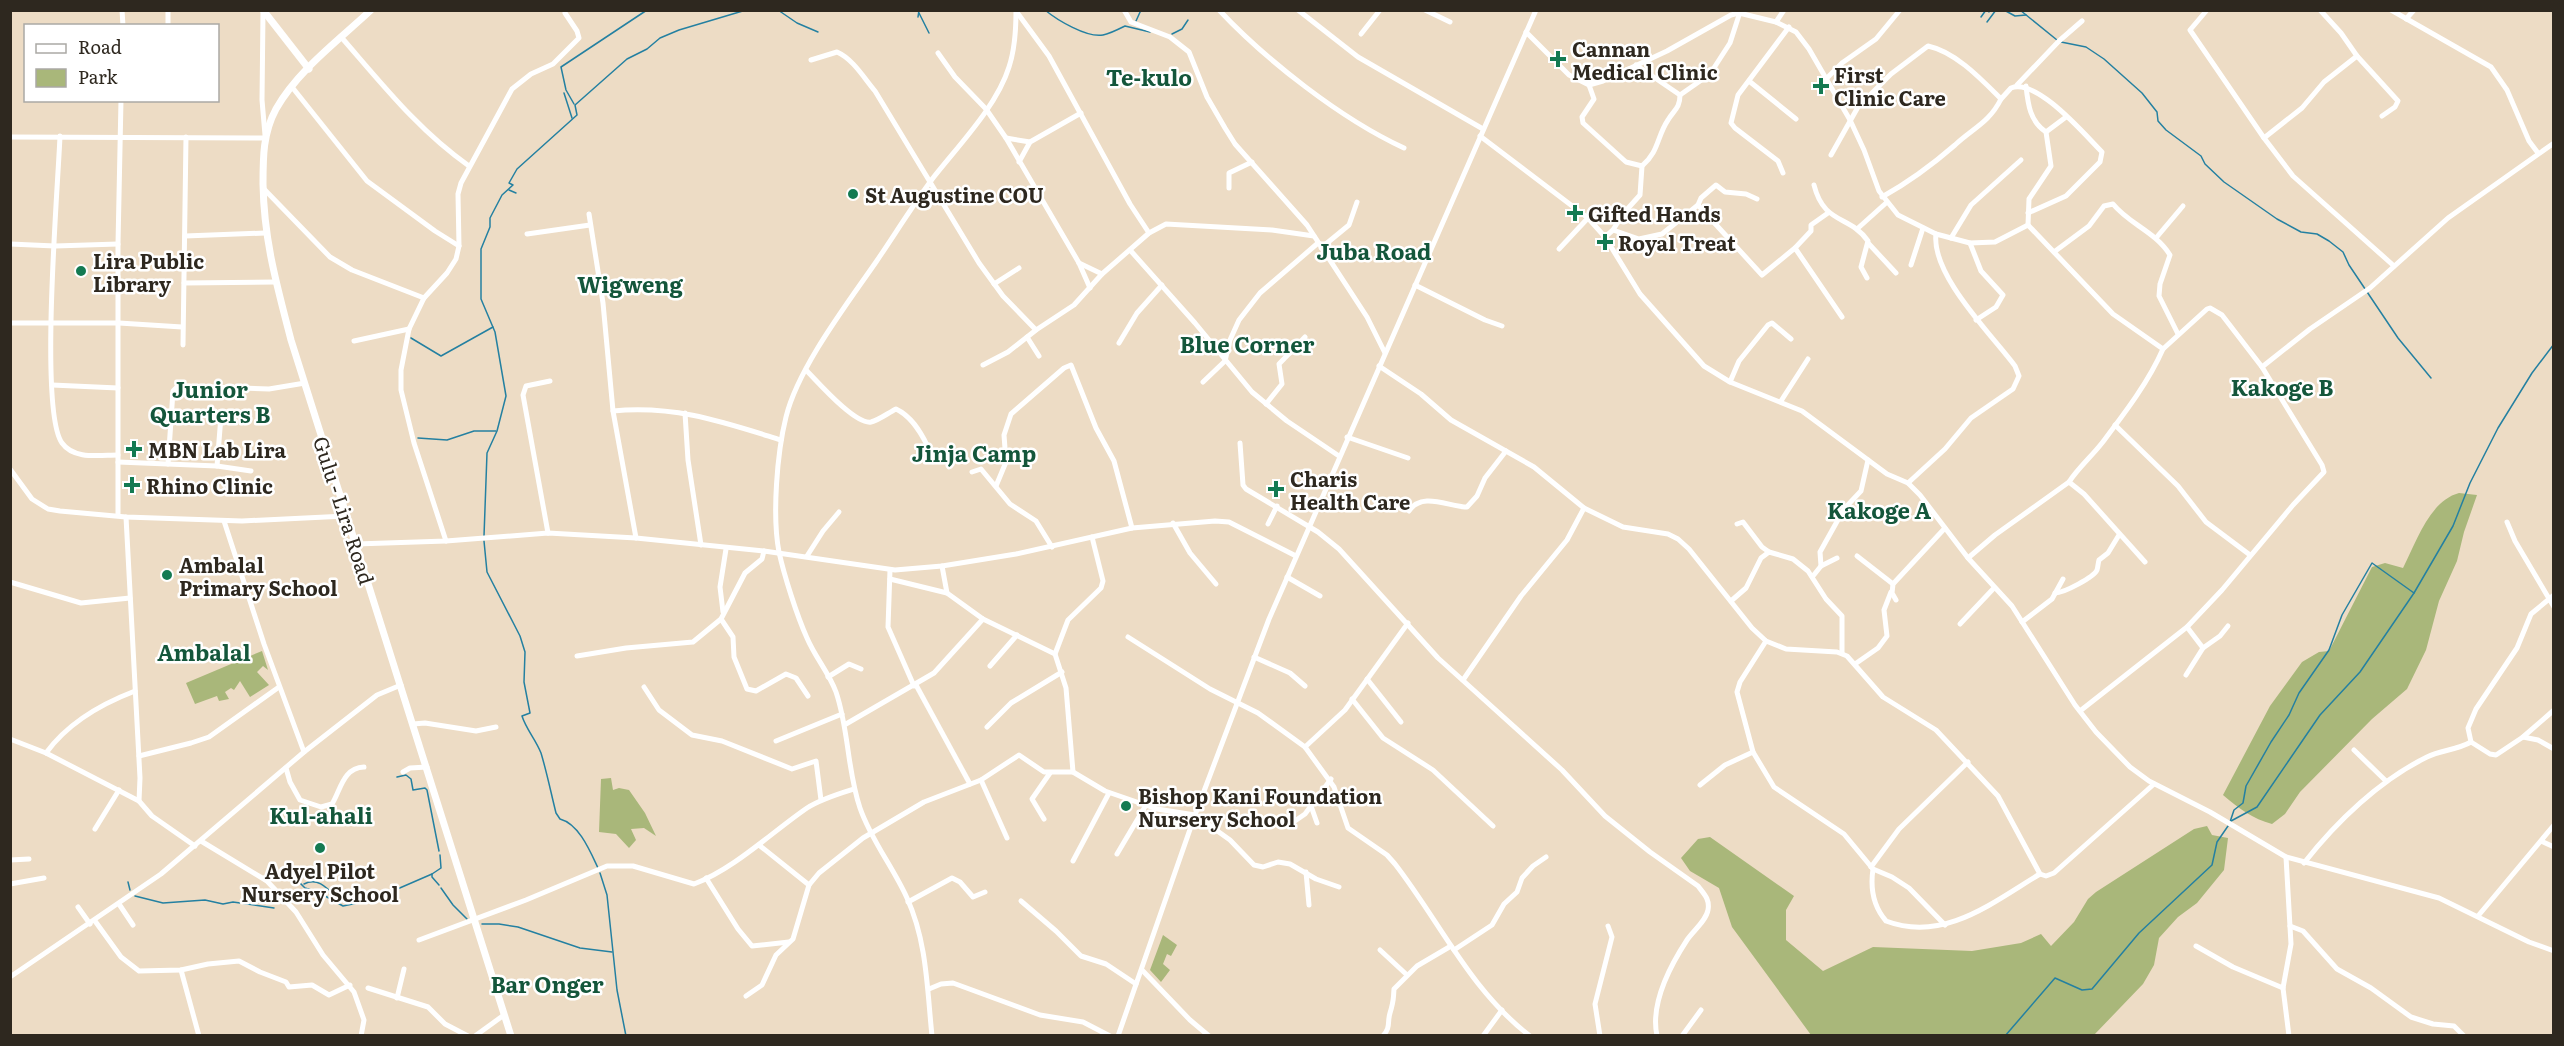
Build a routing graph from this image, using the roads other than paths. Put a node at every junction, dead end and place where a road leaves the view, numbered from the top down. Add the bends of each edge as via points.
1 (371, 10) edge
2 (1124, 10) edge
3 (1219, 10) edge
4 (1298, 10) edge
5 (1380, 10) edge
6 (1425, 10) edge
7 (1536, 10) edge
8 (1784, 10) edge
9 (1900, 10) edge
10 (2207, 10) edge
11 (2320, 10) edge
12 (2391, 10) edge
13 (2414, 10) edge
14 (1016, 11) edge
15 (263, 12) edge
16 (1740, 12) edge
17 (565, 13) dead end
18 (2406, 19) junction
19 (2082, 21) dead end
20 (1450, 22) dead end
21 (1776, 22) junction
22 (1789, 27) junction
23 (1526, 32) junction
24 (1361, 34) dead end
25 (342, 38) junction
26 (938, 53) dead end
27 (2357, 56) junction
28 (811, 60) dead end
29 (1636, 65) junction
30 (309, 69) junction
31 (1825, 80) junction
32 (1749, 81) junction
33 (1589, 85) junction
34 (2017, 86) junction
35 (2026, 86) junction
36 (292, 87) junction
37 (1680, 95) junction
38 (2001, 99) junction
39 (121, 102) edge
40 (986, 110) junction
41 (1081, 112) junction
42 (2382, 116) dead end
43 (2066, 117) junction
44 (1796, 119) dead end
45 (1850, 120) junction
46 (1483, 129) junction
47 (2046, 132) junction
48 (60, 136) junction
49 (120, 136) junction
50 (265, 136) junction
51 (1480, 136) junction
52 (10, 137) edge
53 (186, 137) junction
54 (1006, 138) junction
55 (2264, 138) junction
56 (1030, 142) junction
57 (2553, 143) edge
58 (1404, 148) dead end
59 (2538, 153) junction
60 (1831, 155) dead end
61 (2021, 160) dead end
62 (1019, 162) junction
63 (1252, 162) junction
64 (469, 166) junction
65 (1642, 166) junction
66 (1783, 173) dead end
67 (931, 182) junction
68 (1815, 185) dead end
69 (263, 188) junction
70 (1229, 188) dead end
71 (1882, 197) junction
72 (1757, 199) dead end
73 (1357, 202) dead end
74 (1886, 203) junction
75 (1698, 205) junction
76 (2183, 206) dead end
77 (1828, 213) junction
78 (2028, 213) junction
79 (589, 214) dead end
80 (1588, 218) junction
81 (590, 225) junction
82 (2028, 225) junction
83 (1923, 228) junction
84 (1857, 229) junction
85 (1613, 230) junction
86 (265, 233) junction
87 (1149, 233) junction
88 (526, 234) dead end
89 (1936, 234) junction
90 (185, 236) junction
91 (1314, 236) junction
92 (1605, 237) junction
93 (1951, 238) junction
94 (2156, 238) junction
95 (1970, 243) junction
96 (10, 244) edge
97 (118, 244) junction
98 (1869, 244) junction
99 (55, 246) junction
100 (459, 246) junction
101 (1320, 246) junction
102 (1795, 248) junction
103 (1559, 249) dead end
104 (1130, 250) junction
105 (2054, 252) junction
106 (1079, 263) junction
107 (1911, 265) dead end
108 (2394, 266) junction
109 (1019, 268) dead end
110 (1896, 273) dead end
111 (1102, 274) junction
112 (1867, 278) dead end
113 (275, 282) junction
114 (184, 283) junction
115 (994, 284) junction
116 (1162, 285) junction
117 (1415, 285) junction
118 (1090, 288) junction
119 (424, 298) junction
120 (1842, 316) dead end
121 (1976, 320) junction
122 (10, 323) edge
123 (52, 323) junction
124 (119, 323) junction
125 (1502, 326) dead end
126 (182, 327) junction
127 (409, 329) junction
128 (1036, 330) junction
129 (2178, 334) junction
130 (1027, 337) junction
131 (1305, 337) dead end
132 (1791, 339) dead end
133 (354, 341) dead end
134 (1119, 343) dead end
135 (183, 345) dead end
136 (2163, 350) junction
137 (1385, 353) junction
138 (1039, 356) dead end
139 (1808, 359) dead end
140 (1226, 361) junction
141 (983, 365) dead end
142 (1379, 366) junction
143 (2262, 367) junction
144 (806, 370) junction
145 (550, 381) dead end
146 (1203, 382) dead end
147 (1730, 382) junction
148 (305, 383) junction
149 (51, 385) junction
150 (118, 388) junction
151 (1780, 401) junction
152 (1266, 404) junction
153 (613, 411) junction
154 (686, 413) junction
155 (221, 416) dead end
156 (2115, 425) junction
157 (1347, 437) junction
158 (781, 440) junction
159 (1240, 443) dead end
160 (927, 445) dead end
161 (1506, 451) junction
162 (118, 454) junction
163 (1339, 456) junction
164 (1408, 458) dead end
165 (1868, 460) junction
166 (118, 462) junction
167 (168, 464) junction
168 (217, 466) junction
169 (10, 469) edge
170 (251, 471) dead end
171 (972, 472) dead end
172 (2069, 482) junction
173 (1908, 483) junction
174 (996, 486) junction
175 (1277, 506) junction
176 (1584, 508) junction
177 (1409, 511) dead end
178 (839, 512) dead end
179 (118, 516) junction
180 (346, 516) junction
181 (126, 517) junction
182 (224, 521) junction
183 (2507, 522) dead end
184 (1173, 524) junction
185 (1268, 524) dead end
186 (1737, 524) dead end
187 (1308, 526) junction
188 (1132, 528) junction
189 (1945, 528) junction
190 (548, 533) junction
191 (2119, 535) junction
192 (1092, 537) junction
193 (636, 538) junction
194 (446, 541) junction
195 (356, 544) junction
196 (701, 545) junction
197 (1052, 547) junction
198 (1762, 547) junction
199 (726, 549) junction
200 (764, 551) junction
201 (1769, 552) junction
202 (779, 554) junction
203 (2250, 555) junction
204 (807, 556) junction
205 (1296, 556) junction
206 (1857, 556) dead end
207 (1761, 558) junction
208 (1838, 558) dead end
209 (1968, 558) junction
210 (2145, 562) dead end
211 (942, 566) junction
212 (1821, 566) junction
213 (890, 570) junction
214 (1813, 576) junction
215 (1287, 577) junction
216 (890, 579) junction
217 (2063, 579) dead end
218 (10, 582) edge
219 (1216, 584) dead end
220 (1893, 584) junction
221 (1994, 588) junction
222 (1891, 591) junction
223 (946, 593) junction
224 (2055, 593) junction
225 (1320, 596) dead end
226 (2551, 597) edge
227 (130, 598) junction
228 (1896, 600) dead end
229 (1731, 601) junction
230 (2553, 607) edge
231 (722, 616) junction
232 (983, 619) junction
233 (2022, 622) junction
234 (1408, 623) junction
235 (1960, 624) dead end
236 (2228, 626) dead end
237 (2187, 627) junction
238 (1017, 635) junction
239 (1128, 638) dead end
240 (1766, 641) junction
241 (2203, 648) junction
242 (1842, 653) junction
243 (1055, 654) junction
244 (577, 656) dead end
245 (1254, 657) junction
246 (1855, 664) junction
247 (990, 666) dead end
248 (861, 669) dead end
249 (1062, 672) junction
250 (2186, 675) dead end
251 (828, 676) junction
252 (1367, 679) junction
253 (1463, 680) junction
254 (401, 685) junction
255 (915, 686) junction
256 (1305, 686) dead end
257 (279, 687) junction
258 (644, 687) dead end
259 (135, 691) junction
260 (808, 696) dead end
261 (1352, 699) junction
262 (1238, 701) junction
263 (2553, 710) edge
264 (2080, 711) junction
265 (842, 714) junction
266 (1401, 722) dead end
267 (413, 724) junction
268 (846, 724) junction
269 (496, 727) dead end
270 (987, 727) dead end
271 (2523, 737) junction
272 (10, 739) edge
273 (776, 741) dead end
274 (2471, 742) junction
275 (1305, 747) junction
276 (2354, 750) dead end
277 (2553, 750) edge
278 (304, 752) junction
279 (1753, 752) junction
280 (46, 753) junction
281 (139, 756) junction
282 (1968, 762) junction
283 (364, 767) dead end
284 (427, 767) junction
285 (286, 768) junction
286 (405, 770) dead end
287 (1073, 772) junction
288 (1050, 773) junction
289 (981, 780) junction
290 (1331, 780) junction
291 (2386, 781) junction
292 (970, 784) junction
293 (2154, 784) junction
294 (1700, 785) dead end
295 (854, 789) junction
296 (119, 790) junction
297 (1110, 793) junction
298 (821, 800) junction
299 (139, 801) junction
300 (1146, 805) junction
301 (1311, 806) junction
302 (1195, 815) junction
303 (1044, 819) dead end
304 (1292, 823) dead end
305 (1317, 823) dead end
306 (2553, 825) edge
307 (1492, 826) dead end
308 (95, 830) dead end
309 (871, 834) junction
310 (1007, 838) dead end
311 (201, 841) junction
312 (2541, 841) junction
313 (759, 844) junction
314 (195, 846) junction
315 (2553, 847) edge
316 (1117, 854) dead end
317 (1546, 857) dead end
318 (2286, 857) junction
319 (29, 859) dead end
320 (10, 860) edge
321 (1073, 861) dead end
322 (2304, 863) junction
323 (1872, 868) junction
324 (1305, 872) junction
325 (2040, 874) junction
326 (44, 878) dead end
327 (706, 878) junction
328 (10, 884) edge
329 (809, 885) junction
330 (1338, 887) dead end
331 (985, 892) dead end
332 (908, 902) junction
333 (1021, 902) dead end
334 (119, 904) junction
335 (1310, 904) dead end
336 (78, 907) dead end
337 (2478, 916) junction
338 (474, 919) junction
339 (92, 923) junction
340 (133, 925) dead end
341 (1946, 925) junction
342 (1608, 926) dead end
343 (2290, 926) junction
344 (419, 940) dead end
345 (789, 942) junction
346 (2196, 946) dead end
347 (1452, 948) junction
348 (1380, 950) dead end
349 (2553, 951) edge
350 (404, 969) dead end
351 (181, 970) junction
352 (1142, 970) junction
353 (1407, 975) junction
354 (10, 977) edge
355 (1136, 984) junction
356 (350, 985) junction
357 (368, 988) dead end
358 (2283, 988) junction
359 (929, 989) junction
360 (746, 996) dead end
361 (397, 998) junction
362 (1502, 1010) junction
363 (1701, 1010) dead end
364 (504, 1015) junction
365 (199, 1035) edge
366 (361, 1035) edge
367 (468, 1035) edge
368 (475, 1035) edge
369 (511, 1035) edge
370 (932, 1035) edge
371 (1110, 1035) edge
372 (1118, 1035) edge
373 (1209, 1035) edge
374 (1383, 1035) edge
375 (1483, 1035) edge
376 (1530, 1035) edge
377 (1600, 1035) edge
378 (1657, 1035) edge
379 (1682, 1035) edge
380 (2289, 1035) edge
381 (2464, 1035) edge

1 - 25 main road, Gulu - Lira Road
2 - 63 street via 1131,22 1170,37 1189,52 1207,97 1235,144
3 - 58 street via 1264,55 1372,131
4 - 46 street via 1358,57
5 - 24 street
6 - 20 street
7 - 23 street
8 - 21 street
9 - 31 street via 1876,39
10 - 55 street via 2190,30
11 - 27 street
12 - 18 street
13 - 18 street
14 - 40 street via 1009,69
14 - 41 street via 1049,56
15 - 30 main road
15 - 50 street via 261,100
16 - 21 street
16 - 29 street
16 - 37 street via 1730,43 1710,74
17 - 64 street via 579,38 553,64 512,89
18 - 59 street via 2491,67 2507,90
19 - 34 street
21 - 22 street
22 - 31 street via 1809,49
22 - 32 street
23 - 33 street via 1569,75
23 - 46 street
25 - 30 main road, Gulu - Lira Road
25 - 64 street via 432,138
26 - 40 street
27 - 42 street via 2398,101
27 - 55 street
28 - 67 street via 837,52 848,60 875,91
29 - 33 street
29 - 37 street
30 - 36 main road, Gulu - Lira Road
31 - 45 street
32 - 44 street
32 - 66 street via 1738,95 1731,123 1778,161
33 - 65 street via 1594,99 1582,117 1583,123 1626,162
34 - 35 street
34 - 38 street via 2008,89
35 - 43 street
35 - 47 street via 2032,119
36 - 50 main road, Gulu - Lira Road via 276,109
36 - 100 street via 367,181
37 - 65 street via 1680,106
38 - 45 street via 1960,64 1928,46 1883,82
38 - 71 street via 1993,115 1937,162
39 - 49 street
40 - 54 street
40 - 67 street
41 - 56 street
41 - 87 street
43 - 47 street
43 - 78 street via 2103,157 2066,196
45 - 60 street
45 - 71 street
46 - 51 street
47 - 78 street via 2050,166 2029,199
48 - 49 street
48 - 52 street
48 - 99 street
49 - 53 street
49 - 97 street
50 - 53 street
50 - 69 main road, Gulu - Lira Road
51 - 80 street
51 - 117 street
53 - 90 street
54 - 56 street
54 - 62 street
55 - 108 street via 2293,176
56 - 62 street
57 - 59 street
59 - 108 street via 2448,218
61 - 93 street via 1971,205
62 - 106 street
63 - 70 street via 1229,173
63 - 91 street
64 - 100 street via 458,194
65 - 85 street via 1640,195
67 - 115 street
67 - 144 street
68 - 77 street
69 - 86 main road, Gulu - Lira Road
69 - 119 street via 330,257 352,270
71 - 74 street
72 - 75 street via 1725,192 1716,185
73 - 101 street via 1349,225
74 - 83 street via 1901,217
74 - 84 street
75 - 85 street via 1662,234 1639,238
75 - 102 street via 1762,275
76 - 94 street
77 - 84 street
77 - 102 street via 1811,225 1811,231
78 - 82 street
79 - 81 street
80 - 92 street
80 - 103 street
81 - 88 street
81 - 153 street via 603,303
82 - 95 street via 1995,242
82 - 105 street
83 - 89 street
83 - 107 street
84 - 98 street
85 - 92 street
86 - 90 street
86 - 113 main road, Gulu - Lira Road
87 - 91 street via 1170,223
87 - 104 street
89 - 93 street
89 - 121 street via 1941,263
90 - 114 street
91 - 101 street
92 - 147 street via 1656,313 1695,358
93 - 95 street
94 - 105 street via 2110,203 2099,210 2089,226
94 - 129 street via 2171,258 2159,296
95 - 121 street via 1981,271 2003,295 1996,307
96 - 99 street
97 - 99 street
97 - 124 street
98 - 110 street
98 - 112 street via 1861,267
99 - 123 street
100 - 119 street via 452,266
101 - 137 street via 1367,317
101 - 140 street via 1260,293 1239,320
102 - 120 street
104 - 111 street
104 - 116 street
105 - 136 street via 2113,314
106 - 111 street
106 - 118 street
108 - 143 street
109 - 115 street
111 - 118 street
113 - 114 street
113 - 148 main road, Gulu - Lira Road
114 - 126 street
115 - 128 street
116 - 134 street via 1137,313
116 - 140 street
117 - 125 street
117 - 137 street
118 - 128 street via 1074,305
119 - 127 street
121 - 173 street via 2015,366 2018,382 2007,395 1971,418
122 - 123 street
123 - 124 street
123 - 149 street
124 - 126 street
124 - 150 street
126 - 135 street
127 - 133 street
127 - 194 street via 402,358 401,390
128 - 130 street
129 - 136 street
129 - 143 street via 2204,311 2213,309 2222,315
130 - 138 street
130 - 141 street
131 - 152 street via 1279,364 1282,384
132 - 147 street via 1777,325 1768,325 1739,361
136 - 156 street
137 - 142 street
139 - 151 street
140 - 146 street
140 - 152 street
142 - 157 street
142 - 161 street via 1451,420
143 - 203 street via 2324,472
144 - 158 street via 790,404
144 - 160 street via 848,411 866,422 898,410 912,420
145 - 190 street via 526,386 523,395
147 - 151 street
148 - 167 street via 269,389 178,386 173,392
148 - 180 main road, Gulu - Lira Road
149 - 150 street
149 - 162 street via 54,424 62,443 76,454
150 - 162 street
151 - 165 street via 1815,419
152 - 163 street
153 - 154 street
153 - 193 street
154 - 158 street
154 - 196 street via 688,459
155 - 168 street
156 - 172 street
156 - 203 street via 2178,486 2206,522
157 - 163 street
157 - 164 street
158 - 202 street
159 - 175 street via 1243,485
161 - 176 street via 1534,467
161 - 177 street via 1467,507 1423,502
162 - 166 street
163 - 187 street
165 - 173 street
165 - 212 street via 1861,491 1845,509 1820,552
166 - 167 street
166 - 179 street
167 - 168 street
168 - 170 street
169 - 179 street via 32,500 48,509
171 - 174 street via 980,468
172 - 191 street
172 - 209 street via 2008,524
173 - 189 street
174 - 188 street via 1006,462 1004,435 1011,414 1071,365 1114,462
174 - 197 street via 1010,504 1036,521
175 - 185 street
175 - 187 street
176 - 229 street via 1623,527 1678,539
176 - 253 street via 1568,540 1521,596
178 - 204 street
179 - 181 street
180 - 182 street
180 - 195 main road, Gulu - Lira Road
181 - 182 street
181 - 227 street
182 - 257 street
183 - 226 street
184 - 188 street
184 - 205 street via 1229,522
184 - 219 street via 1190,553
186 - 198 street via 1743,522
187 - 205 street
187 - 234 street via 1339,549
188 - 192 street
189 - 209 street
189 - 220 street
190 - 193 street
190 - 194 street
191 - 210 street
191 - 224 street via 2099,560 2093,575
192 - 197 street
192 - 243 street via 1103,581 1101,588 1068,621
193 - 196 street
194 - 195 street
195 - 254 main road, Gulu - Lira Road
196 - 199 street
197 - 211 street
198 - 201 street
198 - 207 street
199 - 200 street
199 - 231 street via 720,587
200 - 202 street
200 - 231 street via 762,559 745,573
201 - 207 street
201 - 214 street via 1792,559
202 - 204 street
202 - 251 street via 806,637
203 - 237 street
204 - 213 street
205 - 215 street
206 - 220 street
207 - 229 street via 1746,588
208 - 212 street
209 - 221 street
211 - 213 street
211 - 223 street
212 - 214 street
213 - 216 street
214 - 242 street via 1843,619
215 - 225 street
215 - 245 street
216 - 223 street
216 - 255 street via 888,627
217 - 224 street
218 - 227 street via 81,603
220 - 222 street
221 - 233 street
221 - 235 street
222 - 228 street
222 - 246 street via 1884,610 1887,636 1878,648
223 - 232 street
224 - 233 street
226 - 230 street
226 - 274 street via 2531,614 2517,648 2473,715 2468,728
227 - 259 street
229 - 240 street
231 - 244 street via 693,642
231 - 260 street via 733,637 733,654 747,689 756,691 786,674 796,678
232 - 238 street
232 - 255 street via 939,669
233 - 264 street
234 - 252 street
234 - 253 street
236 - 241 street
237 - 241 street
237 - 264 street
238 - 243 street
238 - 247 street
239 - 262 street via 1210,689
240 - 242 street via 1793,650
240 - 279 street via 1737,692
241 - 250 street
242 - 246 street
243 - 249 street
245 - 256 street via 1290,673
245 - 262 street
246 - 282 street via 1878,693 1930,725
248 - 251 street via 849,664
249 - 270 street via 1006,707
249 - 287 street
251 - 265 street
252 - 261 street
252 - 266 street
253 - 378 street via 1562,770 1616,827 1698,886 1707,897 1707,915 1667,979 1655,1022
254 - 267 main road, Gulu - Lira Road
254 - 278 street via 378,695
255 - 268 street
255 - 292 street
257 - 278 street
257 - 281 street via 209,737
258 - 298 street via 659,710 692,735 722,741 792,769 816,761
259 - 280 street via 74,725 57,737
259 - 281 street
261 - 275 street
261 - 307 street via 1383,738 1433,770
262 - 275 street
262 - 302 street
263 - 271 street
264 - 293 street via 2130,767
265 - 268 street
265 - 273 street
267 - 269 street via 476,731
267 - 284 main road, Gulu - Lira Road
268 - 295 street
271 - 274 street via 2496,755
271 - 277 street via 2538,740
272 - 280 street
274 - 291 street via 2430,756
275 - 290 street
276 - 291 street
278 - 285 street
279 - 294 street via 1725,765
279 - 323 street via 1774,787 1844,834
280 - 296 street
281 - 299 street
282 - 323 street via 1899,829
282 - 325 street via 2003,803
283 - 285 street via 353,769 346,776 327,807 300,800
284 - 286 street
284 - 338 main road, Gulu - Lira Road
285 - 311 street
287 - 288 street
287 - 297 street
288 - 289 street via 1019,755
288 - 303 street via 1032,799
289 - 292 street
289 - 310 street
290 - 301 street
290 - 347 street via 1348,828 1395,864
291 - 322 street
292 - 309 street via 924,802
293 - 318 street
293 - 325 street via 2060,868 2049,876
295 - 298 street
295 - 309 street
296 - 299 street
296 - 308 street
297 - 300 street
297 - 321 street
298 - 313 street
299 - 314 street via 152,816
300 - 302 street
300 - 316 street
301 - 304 street
301 - 305 street
302 - 324 street via 1230,840 1254,864 1263,867 1283,862
302 - 352 street
306 - 312 street
309 - 329 street via 848,848
309 - 332 street
311 - 314 street
311 - 356 street via 274,887
312 - 315 street
312 - 337 street
313 - 327 street
313 - 329 street
314 - 334 street
317 - 347 street via 1522,878 1517,892 1504,904 1492,925
318 - 322 street
318 - 343 street
319 - 320 street
322 - 337 street via 2439,898
323 - 341 street via 1909,888
323 - 341 street via 1875,906 1886,921 1908,926
324 - 330 street
324 - 335 street
325 - 341 street via 1967,918
326 - 328 street
327 - 338 street via 689,884 633,866 608,866
327 - 345 street via 752,946
329 - 345 street via 795,934
331 - 332 street via 973,897 952,878
332 - 359 street via 924,951
333 - 355 street via 1081,956 1106,964
334 - 339 street
334 - 340 street
336 - 339 street
337 - 349 street
338 - 344 street
338 - 364 main road, Gulu - Lira Road
339 - 351 street via 134,969
339 - 354 street
342 - 377 street via 1612,937 1595,1004
343 - 358 street via 2291,944
343 - 381 street via 2302,931 2337,969 2411,1017 2454,1026
345 - 360 street via 776,955 762,985
346 - 358 street
347 - 353 street via 1421,963
347 - 362 street via 1472,978
348 - 353 street
350 - 361 street
351 - 356 street via 239,961 286,982 289,987 312,985 329,995
351 - 365 street
352 - 355 street
352 - 373 street
353 - 374 street via 1394,990 1390,1027
355 - 372 street
356 - 366 street via 364,1020
357 - 361 street
358 - 380 street
359 - 370 street
359 - 371 street via 953,983 1040,1015 1083,1022
361 - 367 street via 428,1007 445,1024
362 - 375 street
362 - 376 street
363 - 379 street
364 - 368 street
364 - 369 main road, Gulu - Lira Road

